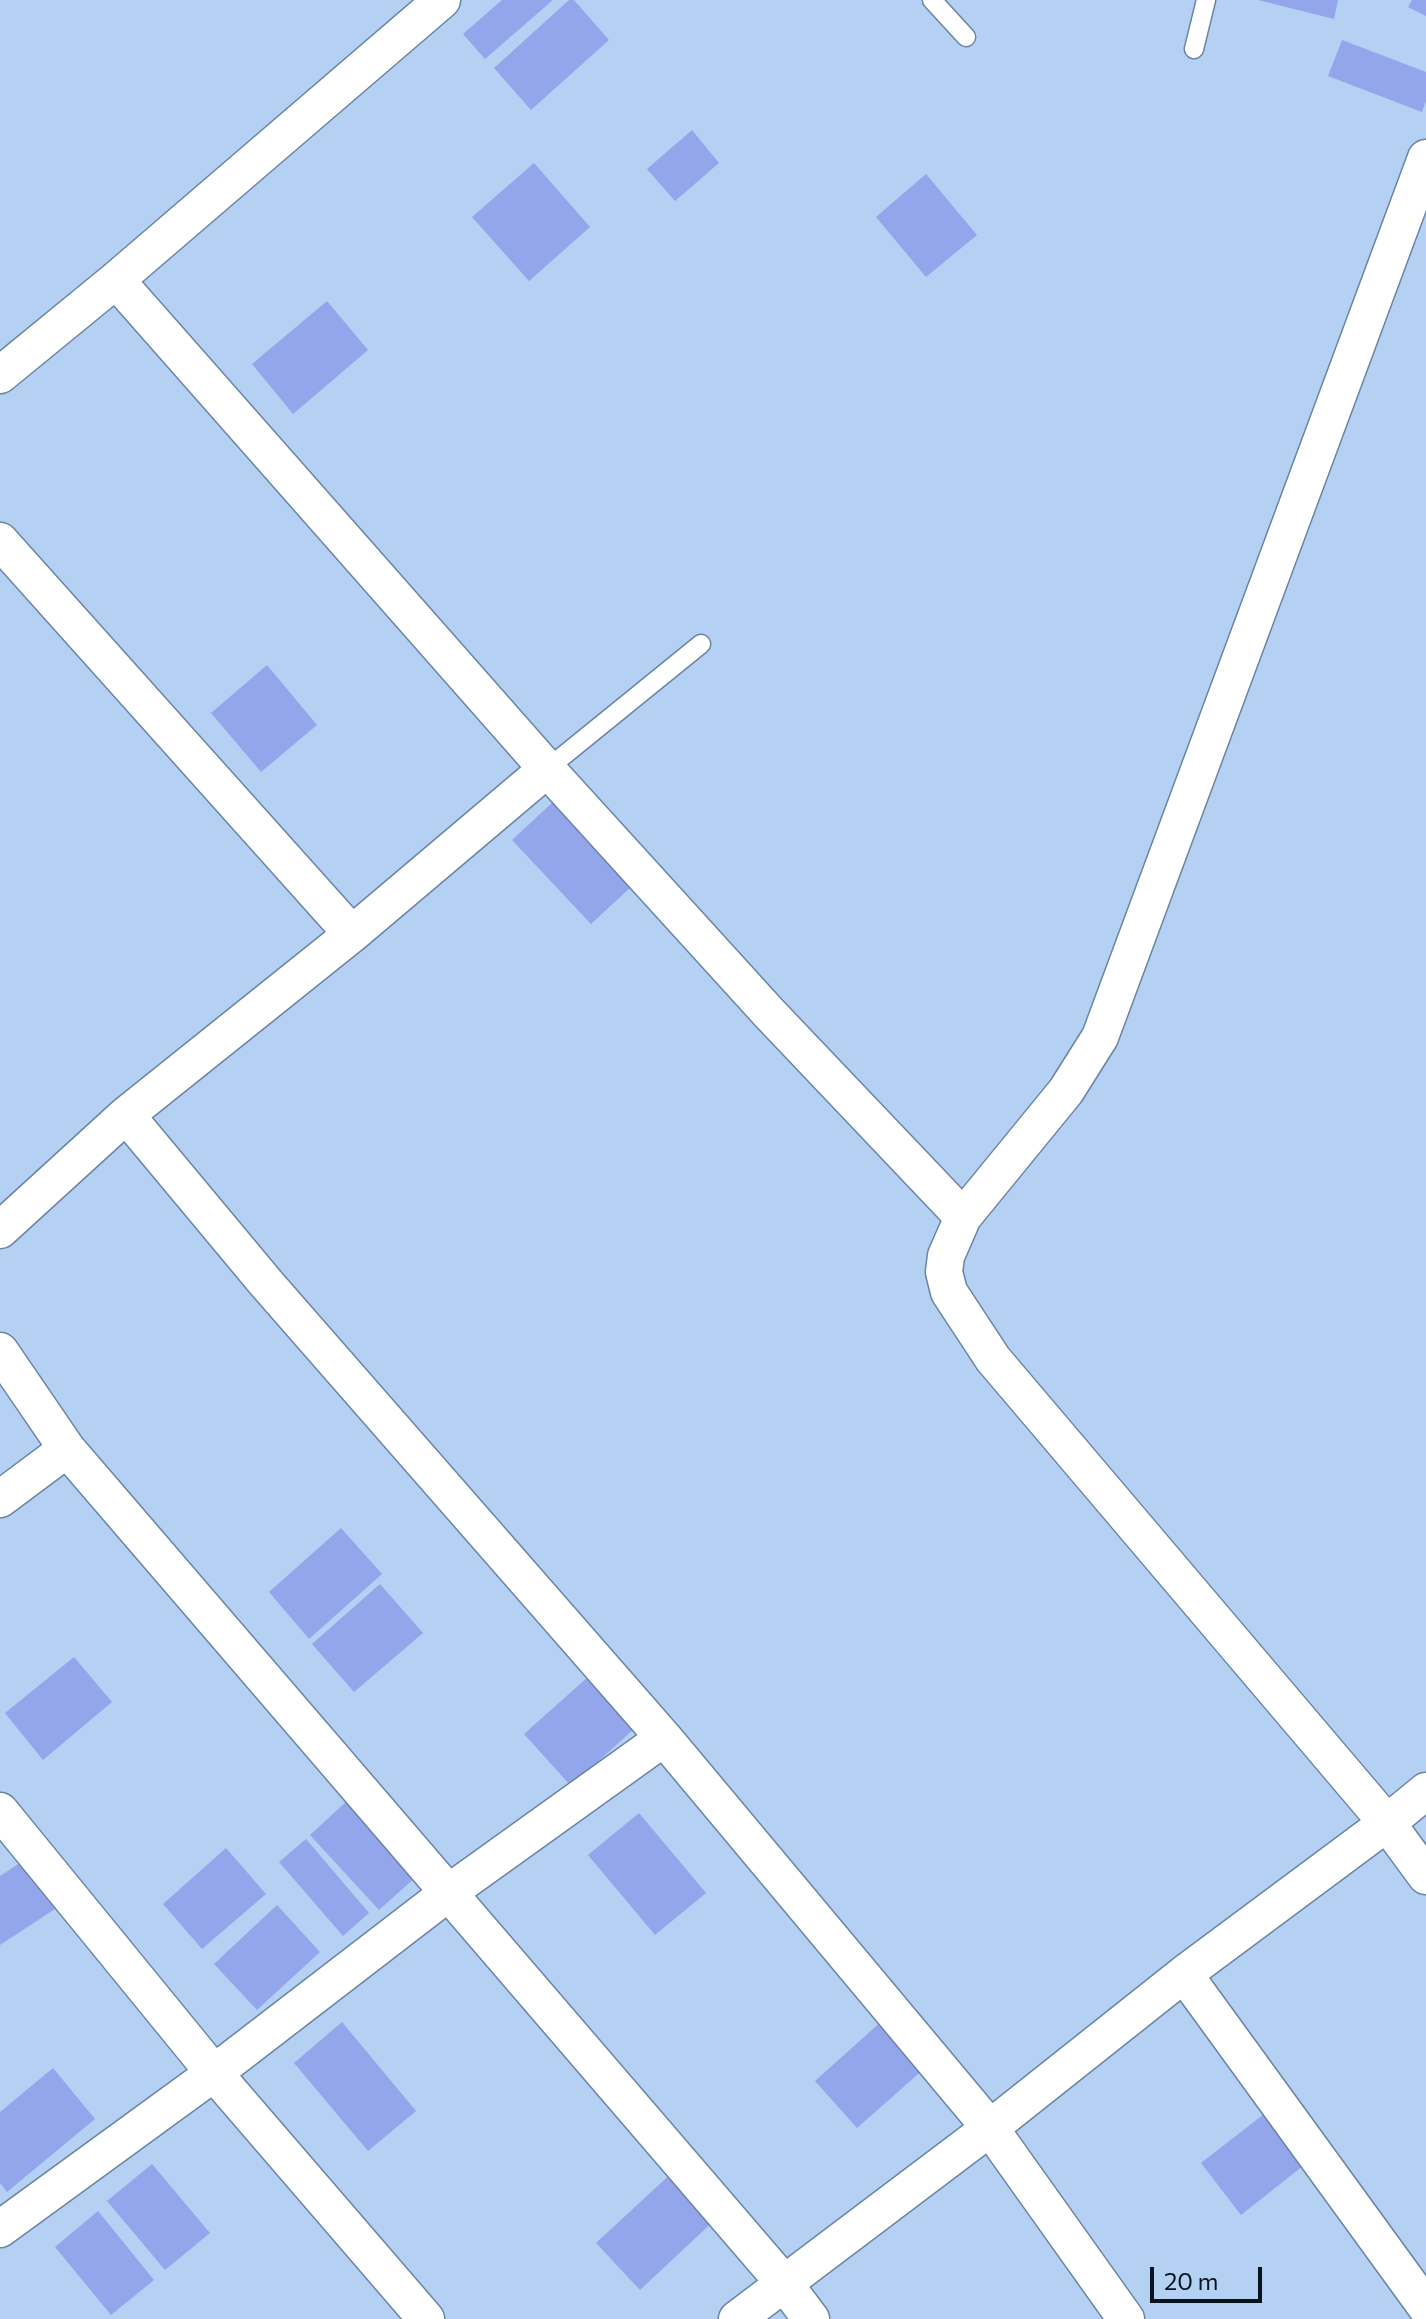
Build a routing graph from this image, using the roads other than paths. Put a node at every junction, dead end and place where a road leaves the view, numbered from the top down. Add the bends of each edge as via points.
1 (442, 0) edge
2 (932, 0) edge
3 (1206, 0) edge
4 (966, 37) dead end
5 (1194, 49) dead end
6 (1426, 158) edge
7 (116, 280) junction
8 (0, 375) edge
9 (0, 541) edge
10 (701, 644) dead end
11 (547, 769) junction
12 (352, 934) junction
13 (126, 1115) junction
14 (963, 1217) junction
15 (0, 1230) edge
16 (0, 1351) edge
17 (67, 1449) junction
18 (0, 1499) edge
19 (664, 1738) junction
20 (1426, 1791) edge
21 (0, 1811) edge
22 (1387, 1823) junction
23 (1426, 1876) edge
24 (448, 1893) junction
25 (1184, 1974) junction
26 (214, 2073) junction
27 (990, 2128) junction
28 (0, 2229) edge
29 (784, 2283) junction
30 (1426, 2307) edge
31 (426, 2319) edge
32 (737, 2319) edge
33 (811, 2319) edge
34 (1126, 2319) edge

1 - 7 street
2 - 4 lane
3 - 5 lane
6 - 14 street via 1100,1037 1066,1091
7 - 8 street
7 - 11 street
9 - 12 street
10 - 11 lane
11 - 12 street
11 - 14 street
12 - 13 street
13 - 15 street
13 - 19 street
14 - 22 street via 944,1272 949,1292 993,1359
16 - 17 street
17 - 18 street
17 - 24 street
19 - 24 street
19 - 27 street
20 - 22 street
21 - 26 street
22 - 23 street
22 - 25 street
24 - 26 street
24 - 29 street
25 - 27 street
25 - 30 street
26 - 28 street
26 - 31 street
27 - 29 street
27 - 34 street
29 - 32 street
29 - 33 street

